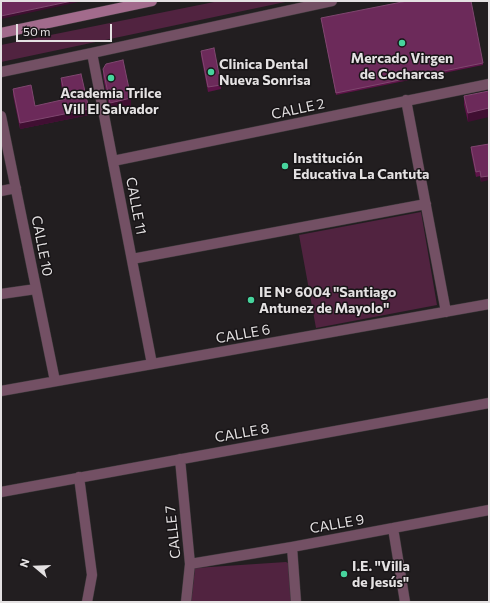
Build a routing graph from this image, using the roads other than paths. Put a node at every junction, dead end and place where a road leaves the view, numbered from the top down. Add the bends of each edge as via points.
1 (152, 1) edge
2 (332, 1) edge
3 (1, 33) edge
4 (92, 54) junction
5 (1, 72) edge
6 (489, 84) edge
7 (406, 100) junction
8 (1, 116) edge
9 (113, 162) junction
10 (16, 188) junction
11 (1, 191) edge
12 (426, 204) junction
13 (132, 259) junction
14 (36, 289) junction
15 (1, 294) edge
16 (489, 304) edge
17 (446, 312) junction
18 (152, 364) junction
19 (55, 381) junction
20 (1, 391) edge
21 (489, 403) edge
22 (180, 459) junction
23 (79, 477) junction
24 (1, 492) edge
25 (489, 514) edge
26 (392, 528) junction
27 (292, 547) junction
28 (190, 564) junction
29 (87, 602) edge
30 (186, 602) edge
31 (296, 602) edge
32 (405, 602) edge

1 - 3 main road
2 - 4 street
4 - 5 street
4 - 9 street, CALLE 11
6 - 7 street, CALLE 2
7 - 9 street, CALLE 2
7 - 12 street
8 - 10 street, CALLE 10
9 - 13 street, CALLE 11
10 - 11 street
10 - 14 street, CALLE 10
12 - 13 street
12 - 17 street
13 - 18 street, CALLE 11
14 - 15 street
14 - 19 street, CALLE 10
16 - 17 street, CALLE 6
17 - 18 street, CALLE 6
18 - 19 street, CALLE 6
19 - 20 street, CALLE 6
21 - 22 street, CALLE 8
22 - 23 street, CALLE 8
22 - 28 street, CALLE 7
23 - 24 street, CALLE 8
23 - 29 street via 92,575
25 - 26 street, CALLE 9
26 - 27 street, CALLE 9
26 - 32 street
27 - 28 street, CALLE 9
27 - 31 street
28 - 30 street, CALLE 7

